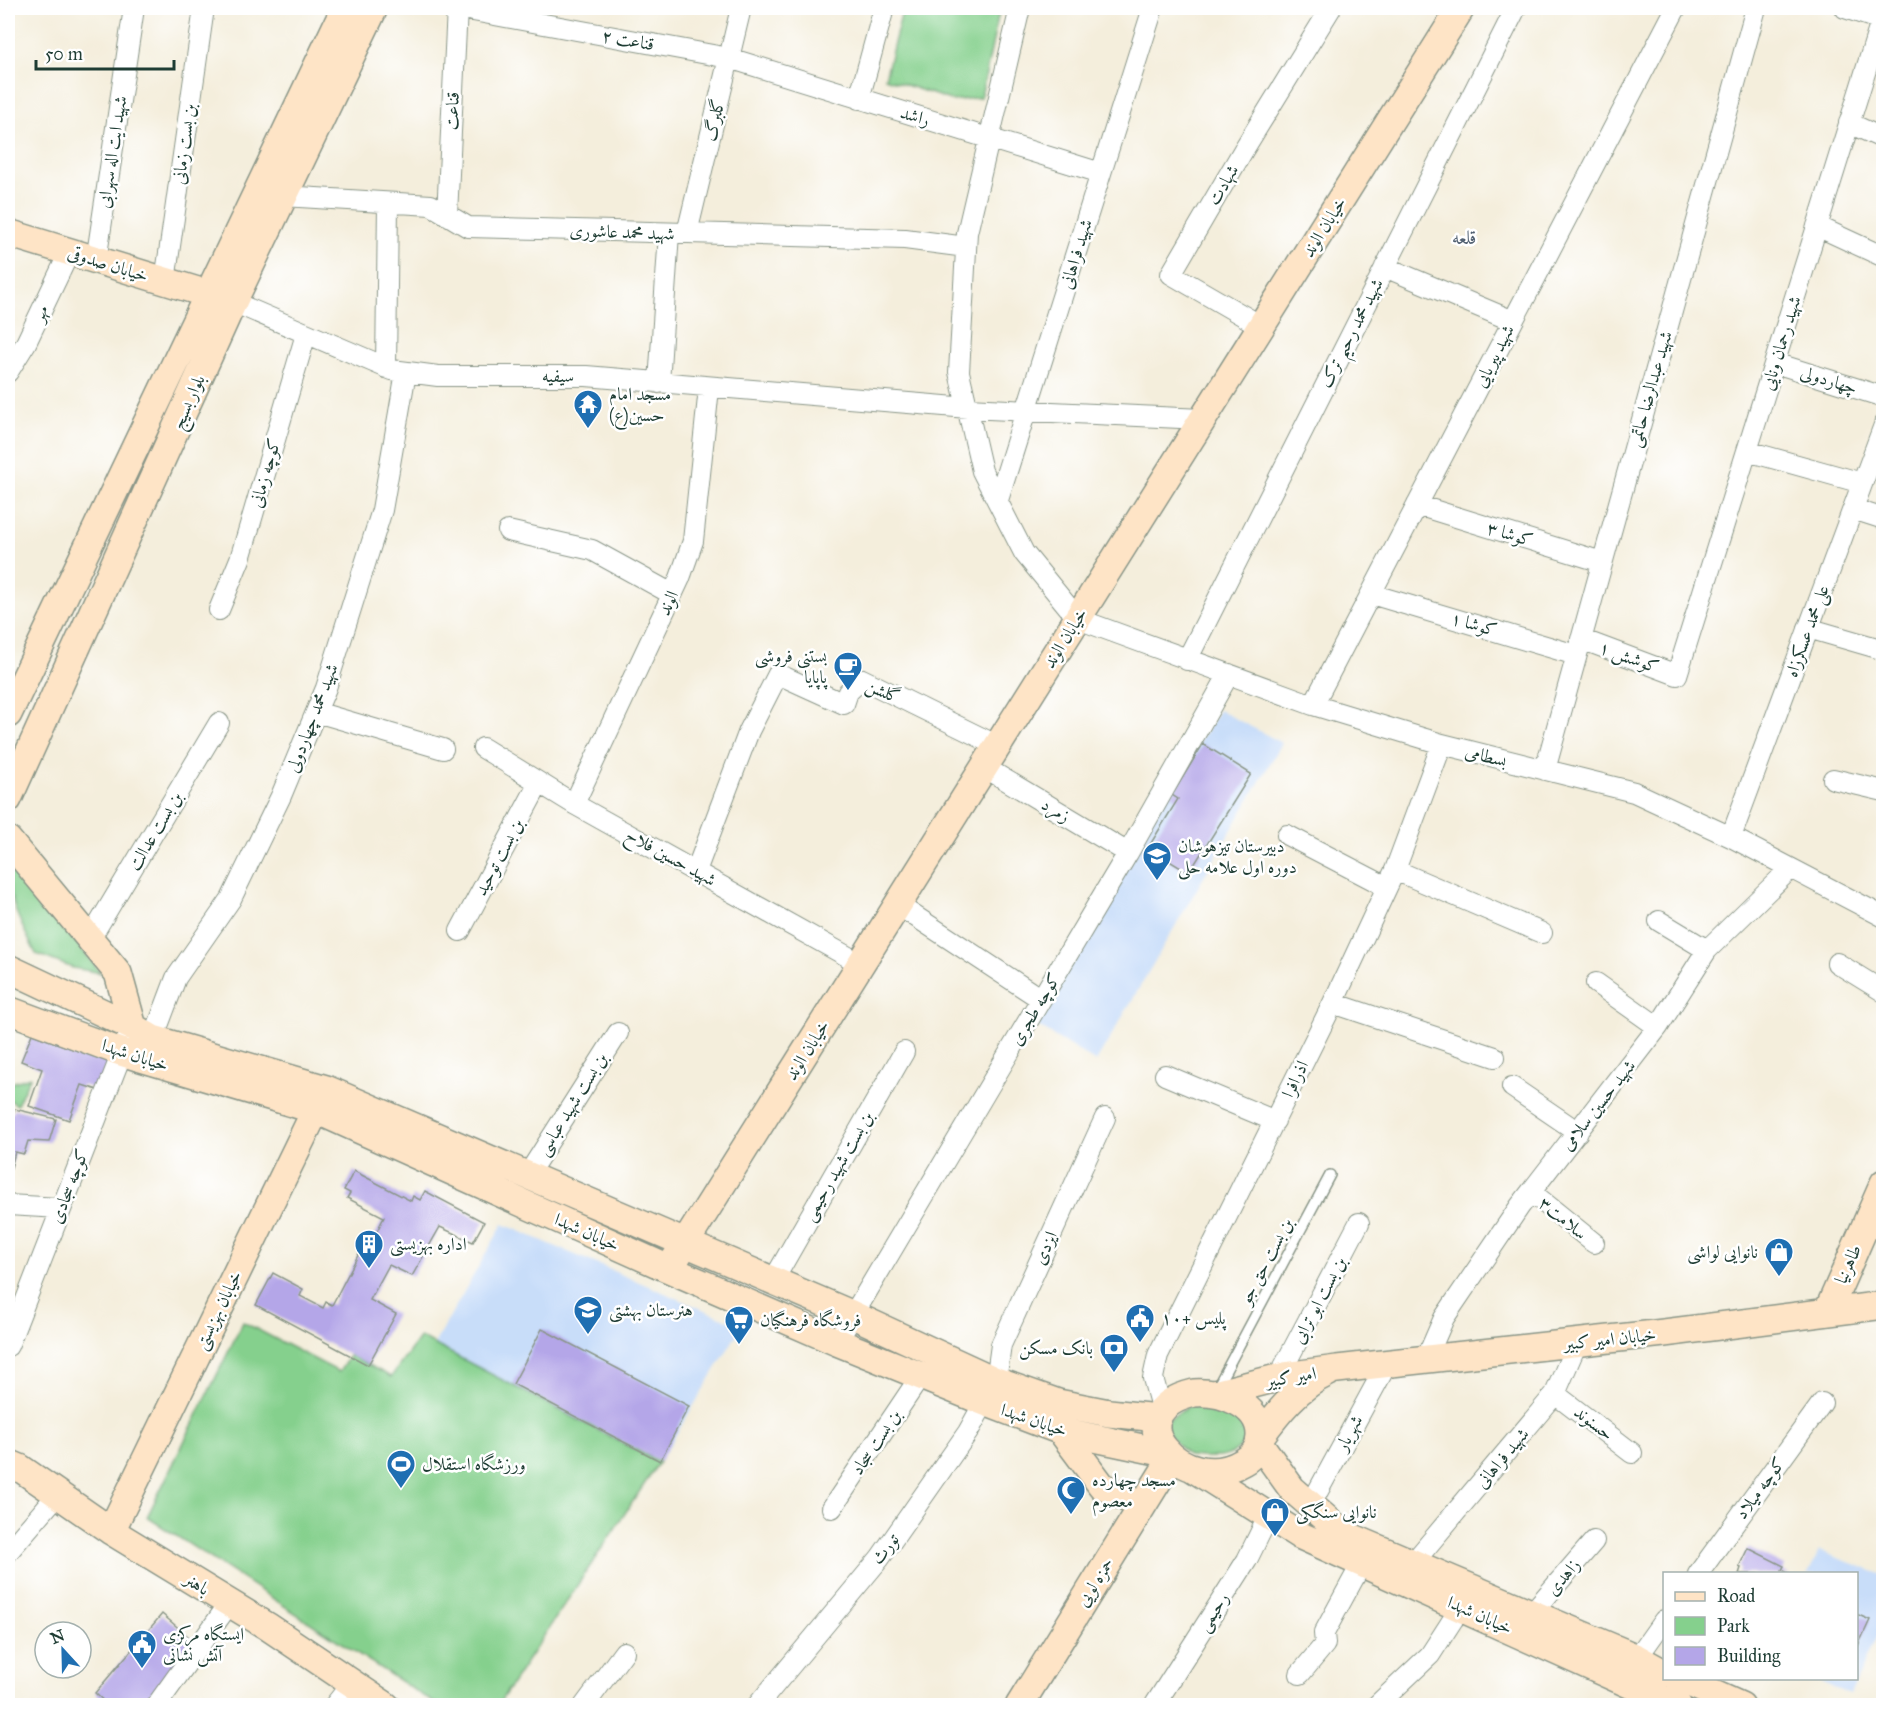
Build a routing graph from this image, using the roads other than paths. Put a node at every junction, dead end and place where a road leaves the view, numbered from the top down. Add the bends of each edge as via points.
1 (134, 8) edge
2 (204, 8) edge
3 (344, 8) edge
4 (374, 8) edge
5 (457, 8) edge
6 (741, 8) edge
7 (884, 8) edge
8 (1020, 8) edge
9 (1153, 8) edge
10 (1331, 8) edge
11 (1461, 8) edge
12 (1515, 8) edge
13 (1676, 8) edge
14 (1756, 8) edge
15 (1845, 8) edge
16 (1882, 16) edge
17 (1879, 42) edge
18 (729, 58) junction
19 (859, 99) junction
20 (1849, 123) junction
21 (989, 138) junction
22 (1884, 139) edge
23 (1101, 173) junction
24 (283, 196) junction
25 (388, 204) junction
26 (447, 215) junction
27 (1817, 225) junction
28 (8, 233) edge
29 (678, 233) junction
30 (966, 247) junction
31 (69, 253) junction
32 (1884, 257) edge
33 (96, 261) junction
34 (1384, 267) junction
35 (165, 281) junction
36 (220, 298) junction
37 (1513, 321) junction
38 (1262, 326) junction
39 (306, 334) junction
40 (1774, 363) junction
41 (386, 368) junction
42 (8, 372) edge
43 (406, 372) junction
44 (659, 383) junction
45 (709, 387) junction
46 (1884, 397) edge
47 (968, 408) junction
48 (1027, 410) junction
49 (1202, 419) junction
50 (1884, 425) edge
51 (1747, 451) junction
52 (1862, 483) junction
53 (998, 500) junction
54 (1417, 505) junction
55 (1853, 509) junction
56 (1884, 519) edge
57 (508, 531) dead end
58 (1602, 562) junction
59 (672, 594) junction
60 (1371, 594) junction
61 (219, 610) dead end
62 (1078, 619) junction
63 (1808, 628) junction
64 (1579, 647) junction
65 (1884, 650) edge
66 (1187, 660) junction
67 (1229, 674) junction
68 (1677, 675) joint
69 (1313, 705) junction
70 (316, 712) junction
71 (8, 714) edge
72 (219, 723) dead end
73 (1442, 744) junction
74 (483, 748) dead end
75 (443, 749) dead end
76 (991, 757) junction
77 (1545, 770) junction
78 (1833, 779) dead end
79 (539, 783) junction
80 (1884, 791) edge
81 (8, 799) edge
82 (574, 804) junction
83 (1287, 835) dead end
84 (1731, 837) junction
85 (8, 840) edge
86 (1128, 853) junction
87 (1790, 869) junction
88 (696, 871) junction
89 (1391, 879) junction
90 (898, 905) junction
91 (1884, 917) edge
92 (1659, 921) dead end
93 (460, 931) dead end
94 (1542, 933) dead end
95 (90, 939) junction
96 (1707, 950) junction
97 (1837, 963) dead end
98 (861, 964) junction
99 (8, 968) edge
100 (1596, 983) dead end
101 (1884, 992) edge
102 (1041, 999) junction
103 (1333, 1003) junction
104 (8, 1010) edge
105 (1658, 1027) junction
106 (143, 1033) junction
107 (618, 1033) dead end
108 (121, 1052) junction
109 (904, 1052) dead end
110 (1495, 1057) dead end
111 (1165, 1075) dead end
112 (1512, 1087) dead end
113 (321, 1099) junction
114 (1105, 1118) dead end
115 (1275, 1121) junction
116 (1578, 1132) junction
117 (1330, 1175) dead end
118 (527, 1176) junction
119 (1884, 1183) edge
120 (1531, 1192) junction
121 (8, 1205) edge
122 (60, 1208) junction
123 (1359, 1222) dead end
124 (1594, 1243) dead end
125 (685, 1244) junction
126 (669, 1269) junction
127 (773, 1281) junction
128 (1884, 1305) edge
129 (1828, 1311) junction
130 (851, 1314) junction
131 (837, 1342) junction
132 (1576, 1343) junction
133 (8, 1346) edge
134 (1427, 1357) junction
135 (1388, 1362) junction
136 (1337, 1369) junction
137 (920, 1377) junction
138 (1278, 1378) junction
139 (990, 1391) junction
140 (1214, 1394) junction
141 (1555, 1394) junction
142 (1822, 1403) dead end
143 (1160, 1414) junction
144 (1061, 1431) junction
145 (1259, 1440) junction
146 (1632, 1453) dead end
147 (1176, 1459) junction
148 (8, 1463) edge
149 (58, 1494) junction
150 (1311, 1504) junction
151 (1142, 1506) junction
152 (832, 1508) dead end
153 (1268, 1517) junction
154 (111, 1531) junction
155 (1594, 1541) dead end
156 (8, 1552) edge
157 (1362, 1563) junction
158 (1413, 1563) junction
159 (1699, 1572) edge
160 (229, 1604) junction
161 (1461, 1607) junction
162 (1531, 1614) junction
163 (1663, 1623) edge
164 (624, 1652) dead end
165 (1637, 1658) junction
166 (1663, 1672) edge
167 (1300, 1674) dead end
168 (353, 1682) junction
169 (1669, 1697) edge
170 (156, 1706) edge
171 (334, 1706) edge
172 (386, 1706) edge
173 (584, 1706) edge
174 (757, 1706) edge
175 (1019, 1706) edge
176 (1154, 1706) edge
177 (1376, 1706) edge
178 (1741, 1706) edge

1 - 33 street, شهید ایت اله سهرابی
2 - 35 street, بن بست زمانی
3 - 36 main road, بلوار بسیج
4 - 24 main road, بلوار بسیج
5 - 18 street, قناعت ۲
5 - 26 street, قناعت
6 - 18 street, گلبرگ
7 - 19 street
8 - 21 street
9 - 23 street, شهید فراهانی
10 - 38 street, شهادت via 1171,274
11 - 38 main road, خیابان الوند
12 - 34 street, شهید محمد رحیم ترک
13 - 37 street, شهید پیریایی
14 - 58 street, شهید عبدالرضا حاتمی
15 - 16 street
16 - 17 street, شهید رحمان ونایی
17 - 20 street, شهید رحمان ونایی
18 - 19 street, راشد
18 - 29 street, گلبرگ
19 - 21 street, راشد
20 - 22 street
20 - 27 street, شهید رحمان ونایی
21 - 23 street, راشد
21 - 30 street
23 - 48 street, شهید فراهانی
24 - 25 street, شهید محمد عاشوری
24 - 36 main road, بلوار بسیج
25 - 26 street, شهید محمد عاشوری via 431,205
25 - 41 street
26 - 29 street, شهید محمد عاشوری via 468,227
27 - 32 street
27 - 40 street, شهید رحمان ونایی
28 - 31 main road, خیابان صدوقی
29 - 30 street, شهید محمد عاشوری via 906,239
29 - 44 street, گلبرگ
30 - 47 street via 959,372
31 - 33 main road, خیابان صدوقی
31 - 42 street, مهر
33 - 35 main road, خیابان صدوقی
34 - 37 street
34 - 66 street, شهید محمد رحیم ترک
35 - 36 main road, خیابان صدوقی
36 - 39 street, سیفیه
36 - 71 main road, بلوار بسیج
36 - 81 main road, بلوار بسیج
37 - 54 street, شهید پیریایی
38 - 49 main road, خیابان الوند
39 - 41 street, سیفیه
39 - 61 street, کوچه زمانی via 240,559
40 - 46 street, چهاردولی
40 - 51 street, شهید رحمان ونایی
41 - 43 street, سیفیه
43 - 44 street, سیفیه via 438,376 586,376
43 - 70 street, شهید محمد چهاردولی via 382,510
44 - 45 street, سیفیه
45 - 47 street, سیفیه
45 - 59 street, الوند via 693,541
47 - 48 street, سیفیه
47 - 53 street via 982,471
48 - 49 street, سیفیه
48 - 53 street, شهید فراهانی
49 - 62 main road, خیابان الوند
50 - 52 street, علی محمد عسکرزاه
51 - 52 street
51 - 68 street, شهید رحمان ونایی
52 - 55 street, علی محمد عسکرزاه
53 - 62 street via 1024,553
54 - 58 street, کوشا ۳
54 - 60 street, شهید پیریایی
55 - 56 street
55 - 63 street, علی محمد عسکرزاه
57 - 59 street via 592,550
58 - 64 street, شهید عبدالرضا حاتمی
59 - 82 street, الوند
60 - 64 street, کوشا ۱
60 - 69 street, شهید پیریایی
62 - 66 street, بسطامی
62 - 76 main road, خیابان الوند
63 - 65 street
63 - 84 street, علی محمد عسکرزاه
64 - 68 street, کوشش ۱
64 - 77 street, شهید عبدالرضا حاتمی
66 - 67 street, بسطامی
67 - 69 street, بسطامی
67 - 86 street, کوچه طجری
69 - 73 street, بسطامی
70 - 75 street
70 - 106 street, شهید محمد چهاردولی via 231,899
72 - 95 street, بن بست عدالت
73 - 77 street, بسطامی
73 - 89 street, اذرافرا
74 - 79 street, شهید حسین فلاح
76 - 86 street, زمرد
76 - 88 street, گلشن via 862,679 848,692 844,704 778,674 749,731
76 - 90 main road, خیابان الوند
77 - 84 street, بسطامی via 1634,792
78 - 80 street
79 - 82 street, شهید حسین فلاح
79 - 93 street, بن بست توحید
82 - 88 street, شهید حسین فلاح
83 - 89 street
84 - 87 street, بسطامی
85 - 95 main road
86 - 102 street, کوچه طجری
87 - 91 street, بسطامی
87 - 96 street, شهید حسین سلامی
88 - 98 street, شهید حسین فلاح
89 - 94 street
89 - 103 street, اذرافرا
90 - 98 main road, خیابان الوند
90 - 102 street
92 - 96 street
95 - 106 main road via 117,973
96 - 105 street, شهید حسین سلامی
97 - 101 street
98 - 125 main road, خیابان الوند
99 - 106 main road, خیابان شهدا
100 - 105 street
102 - 130 street, کوچه طجری
103 - 110 street
103 - 115 street, اذرافرا
104 - 108 main road, خیابان شهدا
105 - 116 street, شهید حسین سلامی
106 - 108 street, کوچه سجادی
106 - 113 main road, خیابان شهدا
107 - 118 street, بن بست شهید عباسی
108 - 113 main road, خیابان شهدا
108 - 122 street, کوچه سجادی
109 - 127 street, بن بست شهید رحیمی
111 - 115 street
112 - 116 street
113 - 118 main road, خیابان شهدا
113 - 126 main road, خیابان شهدا
113 - 154 main road, خیابان بهزیستی
114 - 139 street, ایزدی via 1001,1345
115 - 143 street, اذرافرا via 1158,1355 1153,1378
116 - 120 street, شهید حسین سلامی
117 - 140 lane, بن بست حق جو
118 - 125 main road, خیابان شهدا
119 - 129 main road, طاهرنیا
120 - 124 street, سلامت۳
120 - 134 street, شهید حسین سلامی via 1444,1318
121 - 122 street
122 - 133 street, کوچه سجادی
123 - 138 street, بن بست ابو ترابی
125 - 126 main road, خیابان الوند
125 - 127 main road, خیابان شهدا
126 - 131 main road, خیابان شهدا
127 - 130 main road, خیابان شهدا
128 - 129 main road, خیابان امیر کبیر
129 - 132 main road, خیابان امیر کبیر
130 - 131 street, کوچه طجری
130 - 139 main road, خیابان شهدا
131 - 137 main road, خیابان شهدا
132 - 134 main road, خیابان امیر کبیر
132 - 141 street, شهید فراهانی
134 - 135 main road, خیابان امیر کبیر
135 - 136 main road, خیابان امیر کبیر
135 - 150 street, شهریار
136 - 138 main road, امیر کبیر
136 - 145 main road, امیر کبیر via 1320,1376 1289,1401
137 - 139 main road, خیابان شهدا
137 - 152 street, بن بست سجاد
138 - 140 main road, امیر کبیر
139 - 143 main road, خیابان شهدا via 1109,1413
139 - 144 main road, خیابان شهدا
139 - 174 street, تورث via 968,1432 879,1558
140 - 143 main road via 1186,1395 1171,1402
140 - 145 main road via 1243,1406 1257,1424
141 - 146 street, حسنوند
141 - 158 street, شهید فراهانی
142 - 159 street, کوچه میلاد
143 - 147 main road via 1157,1439
144 - 147 main road, خیابان شهدا
144 - 151 main road via 1102,1486
145 - 147 main road via 1254,1454 1234,1467 1215,1470
145 - 150 main road, خیابان شهدا via 1281,1476
147 - 151 main road, حمزه لویی
147 - 153 main road, خیابان شهدا
148 - 149 main road, باهنر
149 - 154 main road, باهنر
149 - 156 street
150 - 158 main road, خیابان شهدا via 1344,1534
151 - 175 main road, حمزه لویی
153 - 157 main road, خیابان شهدا
153 - 176 street, رحیمی via 1247,1560
154 - 160 main road, باهنر
155 - 162 street, زاهدی
157 - 161 main road, خیابان شهدا
157 - 167 street via 1324,1633 1325,1644
158 - 162 main road, خیابان شهدا
160 - 168 main road, باهنر
160 - 170 street
161 - 169 main road, خیابان شهدا
161 - 177 street via 1430,1654
162 - 165 main road, خیابان شهدا
163 - 165 street
164 - 173 street
165 - 166 main road, خیابان شهدا
168 - 171 street
168 - 172 main road, باهنر
169 - 178 main road, خیابان شهدا

